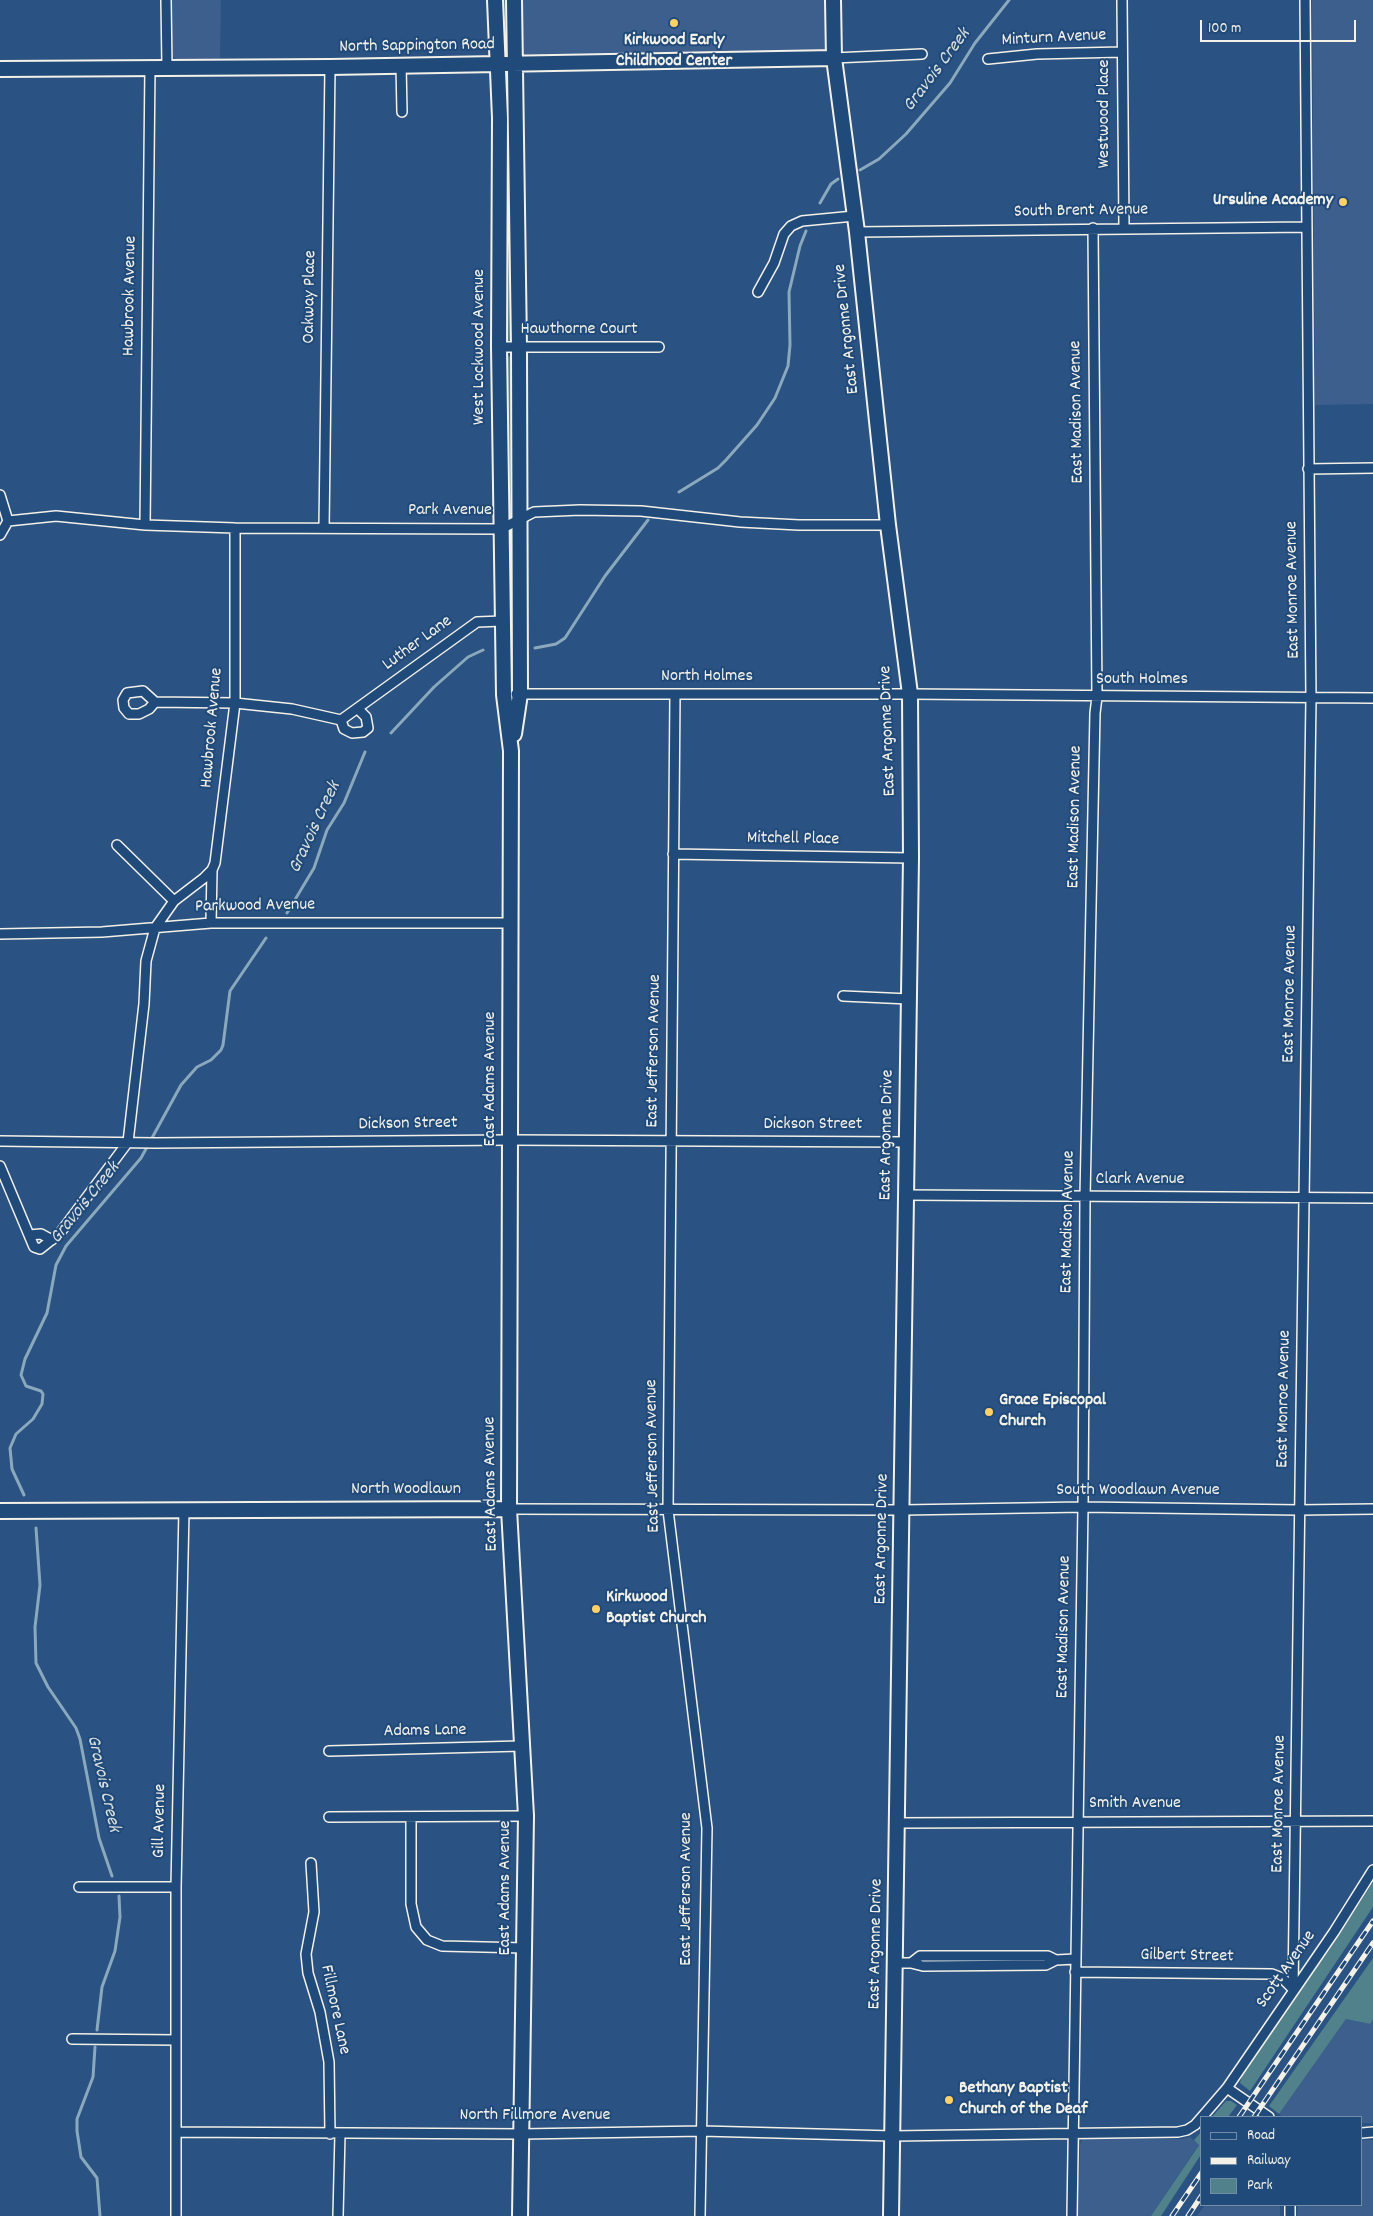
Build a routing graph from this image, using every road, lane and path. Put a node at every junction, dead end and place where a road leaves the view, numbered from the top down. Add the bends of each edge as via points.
1 (166, 0) edge
2 (495, 0) edge
3 (514, 0) edge
4 (833, 0) edge
5 (1122, 0) edge
6 (1305, 0) edge
7 (1122, 52) junction
8 (922, 54) dead end
9 (834, 58) junction
10 (988, 59) dead end
11 (514, 64) junction
12 (401, 65) junction
13 (497, 65) junction
14 (150, 67) junction
15 (167, 67) junction
16 (330, 67) junction
17 (0, 68) edge
18 (402, 112) dead end
19 (854, 216) junction
20 (1306, 227) junction
21 (1093, 228) junction
22 (1124, 228) junction
23 (857, 232) junction
24 (758, 292) dead end
25 (499, 347) junction
26 (519, 347) junction
27 (659, 347) dead end
28 (1373, 468) edge
29 (1308, 469) junction
30 (0, 495) edge
31 (520, 519) junction
32 (8, 521) junction
33 (145, 525) junction
34 (888, 525) junction
35 (234, 528) junction
36 (324, 528) junction
37 (501, 529) junction
38 (0, 535) edge
39 (502, 622) junction
40 (520, 694) junction
41 (675, 694) junction
42 (910, 694) junction
43 (504, 695) junction
44 (1097, 697) junction
45 (1311, 698) junction
46 (1373, 698) edge
47 (155, 702) dead end
48 (235, 703) junction
49 (358, 709) junction
50 (341, 720) junction
51 (511, 751) junction
52 (117, 845) dead end
53 (673, 854) junction
54 (912, 858) junction
55 (212, 870) junction
56 (174, 901) junction
57 (211, 923) junction
58 (511, 923) junction
59 (155, 928) junction
60 (0, 934) edge
61 (843, 996) dead end
62 (909, 999) junction
63 (510, 1140) junction
64 (0, 1141) edge
65 (670, 1141) junction
66 (128, 1142) junction
67 (906, 1142) junction
68 (0, 1166) edge
69 (906, 1195) junction
70 (1085, 1197) junction
71 (1373, 1198) edge
72 (1304, 1199) junction
73 (28, 1235) junction
74 (52, 1240) junction
75 (1083, 1507) junction
76 (510, 1509) junction
77 (1373, 1509) edge
78 (184, 1510) junction
79 (668, 1510) junction
80 (902, 1510) junction
81 (1299, 1510) junction
82 (0, 1511) edge
83 (521, 1746) junction
84 (329, 1750) dead end
85 (526, 1816) junction
86 (329, 1817) dead end
87 (412, 1817) junction
88 (1296, 1821) junction
89 (1373, 1821) edge
90 (1079, 1822) junction
91 (898, 1823) junction
92 (311, 1864) dead end
93 (1373, 1870) edge
94 (79, 1887) dead end
95 (176, 1888) junction
96 (525, 1948) junction
97 (1075, 1959) junction
98 (896, 1963) junction
99 (1075, 1972) junction
100 (1293, 1989) junction
101 (72, 2039) dead end
102 (176, 2040) junction
103 (1226, 2088) junction
104 (1203, 2116) edge
105 (1268, 2116) edge
106 (1200, 2119) edge
107 (702, 2131) junction
108 (176, 2132) junction
109 (1074, 2133) junction
110 (335, 2134) junction
111 (522, 2134) junction
112 (893, 2136) junction
113 (176, 2216) edge
114 (338, 2216) edge
115 (520, 2216) edge
116 (700, 2216) edge
117 (891, 2216) edge
118 (1072, 2216) edge

1 - 15 street
2 - 13 street, West Lockwood Avenue
3 - 11 street, West Lockwood Avenue
4 - 9 street, East Argonne Drive
5 - 7 street, Westwood Place
6 - 20 street, East Monroe Avenue
7 - 10 street, Minturn Avenue
7 - 22 street, Westwood Place
8 - 9 street
9 - 11 street, North Sappington Road
9 - 19 street, East Argonne Drive
11 - 13 street, North Sappington Road
11 - 26 street, West Lockwood Avenue
12 - 13 street, North Sappington Road
12 - 16 street, North Sappington Road
12 - 18 street
13 - 25 street, West Lockwood Avenue via 500,118
14 - 15 street, North Sappington Road
14 - 17 street, North Sappington Road
14 - 33 street, Hawbrook Avenue
15 - 16 street, North Sappington Road
16 - 36 street, Oakway Place
19 - 23 street, East Argonne Drive
19 - 24 street via 802,221 791,226 784,234 774,263
20 - 22 street, South Brent Avenue
20 - 29 street, East Monroe Avenue via 1310,397
21 - 22 street, South Brent Avenue
21 - 23 street, South Brent Avenue
21 - 44 street, East Madison Avenue
23 - 34 street, East Argonne Drive
25 - 26 street, Hawthorne Court
25 - 37 street, West Lockwood Avenue
26 - 27 street, Hawthorne Court
26 - 31 street, West Lockwood Avenue
28 - 29 street
29 - 45 street, East Monroe Avenue
30 - 32 street
31 - 34 street, Park Avenue via 534,512 580,510 641,511 799,525
31 - 37 street, Park Avenue
31 - 40 street, West Lockwood Avenue
32 - 33 street, Park Avenue via 56,516
32 - 38 street
33 - 35 street, Park Avenue
34 - 42 street, East Argonne Drive
35 - 36 street, Park Avenue
35 - 48 street, Hawbrook Avenue
36 - 37 street, Park Avenue
37 - 39 street, West Lockwood Avenue
39 - 43 street, West Lockwood Avenue
39 - 49 street, Luther Lane via 477,622
40 - 41 street, North Holmes
40 - 43 street, North Holmes
40 - 51 street, East Adams Avenue
41 - 42 street, North Holmes
41 - 53 street, East Jefferson Avenue
42 - 44 street, South Holmes
42 - 54 street, East Argonne Drive
43 - 51 street, East Adams Avenue
44 - 45 street, South Holmes
44 - 70 street, East Madison Avenue
45 - 46 street, South Holmes
45 - 72 street, East Monroe Avenue
47 - 48 street
48 - 50 street via 292,709
48 - 55 street, Hawbrook Avenue
49 - 50 street, Luther Lane
49 - 50 street via 366,717 368,728 363,732 344,729
51 - 58 street, East Adams Avenue
52 - 56 street
53 - 54 street, Mitchell Place
53 - 65 street, East Jefferson Avenue
54 - 62 street, East Argonne Drive
55 - 56 street
55 - 57 street, Hawbrook Avenue
56 - 59 street
57 - 58 street, Parkwood Avenue
57 - 59 street, Parkwood Avenue
58 - 63 street, East Adams Avenue
59 - 60 street, Parkwood Avenue
59 - 66 street via 146,961
61 - 62 street
62 - 67 street, East Argonne Drive
63 - 65 street, Dickson Street
63 - 66 street, Dickson Street
63 - 76 street, East Adams Avenue
64 - 66 street, Dickson Street
65 - 67 street, Dickson Street
65 - 79 street, East Jefferson Avenue
66 - 74 street
67 - 69 street, East Argonne Drive
68 - 73 street
69 - 70 street, Clark Avenue
69 - 80 street, East Argonne Drive
70 - 72 street, Clark Avenue
70 - 75 street, East Madison Avenue
71 - 72 street, Clark Avenue
72 - 81 street, East Monroe Avenue
73 - 74 street via 41,1234
73 - 74 street via 34,1247 40,1249
75 - 80 street, South Woodlawn Avenue
75 - 81 street, South Woodlawn Avenue
75 - 90 street, East Madison Avenue
76 - 78 street, North Woodlawn
76 - 79 street, North Woodlawn
76 - 83 street, East Adams Avenue
77 - 81 street, South Woodlawn Avenue
78 - 82 street, North Woodlawn
78 - 95 street, Gill Avenue
79 - 80 street, North Woodlawn
79 - 107 street, East Jefferson Avenue via 707,1828
80 - 91 street, East Argonne Drive
81 - 88 street, East Monroe Avenue
83 - 84 street, Adams Lane
83 - 85 street, East Adams Avenue
85 - 87 street
85 - 96 street, East Adams Avenue
86 - 87 street
87 - 96 street via 410,1904 416,1927 427,1940 442,1946
88 - 89 street, Smith Avenue
88 - 90 street, Smith Avenue
88 - 100 street, East Monroe Avenue
90 - 91 street, Smith Avenue
90 - 97 street, East Madison Avenue
91 - 98 street, East Argonne Drive
92 - 110 street, Fillmore Lane via 314,1912 306,1954 330,2062
93 - 100 street, Scott Avenue
94 - 95 street
95 - 102 street, Gill Avenue
96 - 111 street, East Adams Avenue
97 - 98 street via 1056,1960 1046,1965 923,1966 911,1962
97 - 99 street, East Madison Avenue
98 - 112 street, East Argonne Drive
99 - 100 street, Gilbert Street via 1272,1974 1282,1978
99 - 109 street, East Madison Avenue
100 - 103 street, Scott Avenue
101 - 102 street
102 - 108 street, Gill Avenue
103 - 104 street, Scott Avenue
103 - 105 street
106 - 109 street, Scott Avenue via 1187,2130 1178,2132
107 - 111 street, North Fillmore Avenue
107 - 112 street, North Fillmore Avenue
107 - 116 street, East Jefferson Avenue
108 - 110 street, North Fillmore Avenue
108 - 113 street, Gill Avenue
109 - 112 street, North Fillmore Avenue
109 - 118 street, East Madison Avenue
110 - 111 street, North Fillmore Avenue
110 - 114 street, Fillmore Lane
111 - 115 street, East Adams Avenue
112 - 117 street, East Argonne Drive

